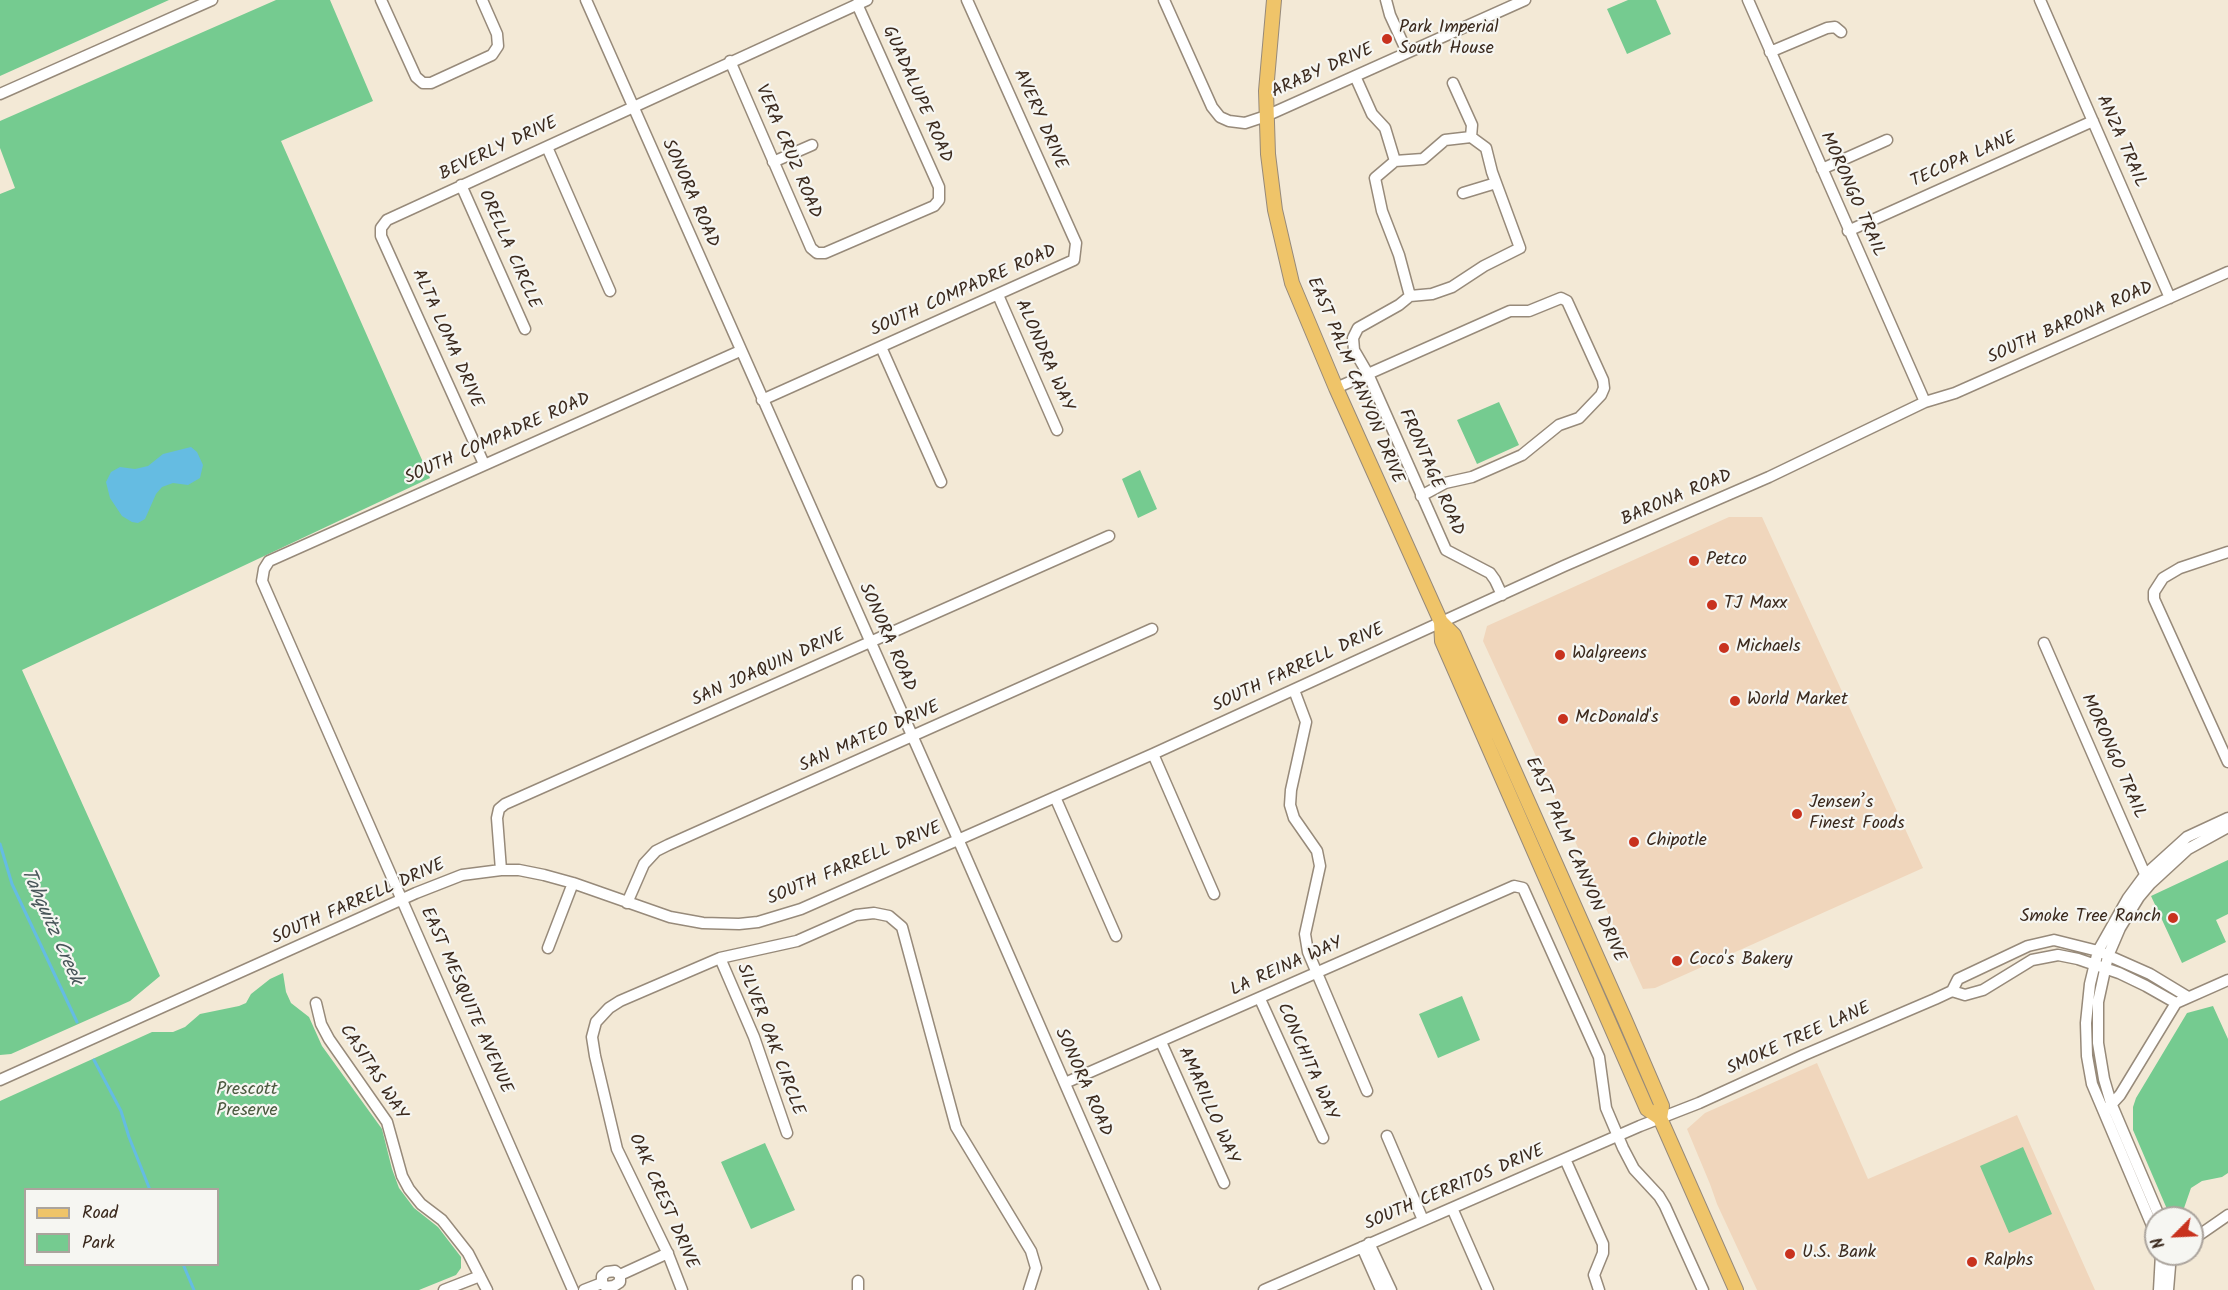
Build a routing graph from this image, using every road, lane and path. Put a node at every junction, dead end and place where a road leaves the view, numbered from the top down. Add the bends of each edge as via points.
1 (212, 0) edge
2 (381, 0) edge
3 (482, 0) edge
4 (586, 0) edge
5 (967, 0) edge
6 (1164, 0) edge
7 (1274, 0) edge
8 (1386, 0) edge
9 (1525, 0) edge
10 (1748, 0) edge
11 (2040, 0) edge
12 (862, 2) edge
13 (1842, 32) dead end
14 (1407, 52) junction
15 (1770, 52) junction
16 (730, 62) junction
17 (1356, 75) junction
18 (1453, 83) dead end
19 (0, 94) edge
20 (633, 106) junction
21 (1266, 116) junction
22 (2094, 121) junction
23 (1471, 137) junction
24 (1887, 140) dead end
25 (812, 145) dead end
26 (547, 147) junction
27 (1395, 161) junction
28 (773, 162) junction
29 (1822, 169) junction
30 (1496, 183) junction
31 (461, 185) junction
32 (1462, 193) dead end
33 (381, 228) joint
34 (1848, 231) junction
35 (817, 253) joint
36 (1076, 254) joint
37 (2228, 272) edge
38 (610, 291) dead end
39 (998, 295) junction
40 (1410, 296) junction
41 (2170, 297) junction
42 (525, 329) dead end
43 (881, 347) junction
44 (740, 351) junction
45 (1368, 374) junction
46 (1336, 388) junction
47 (762, 400) junction
48 (1925, 402) junction
49 (1057, 430) dead end
50 (484, 464) junction
51 (941, 482) dead end
52 (1421, 496) junction
53 (1109, 536) dead end
54 (2228, 552) edge
55 (269, 561) joint
56 (1502, 595) junction
57 (1440, 622) junction
58 (1152, 629) dead end
59 (869, 642) junction
60 (2044, 643) dead end
61 (1294, 690) junction
62 (912, 738) junction
63 (1153, 754) junction
64 (2228, 762) edge
65 (1055, 797) junction
66 (2228, 818) edge
67 (2228, 827) edge
68 (958, 839) junction
69 (501, 870) junction
70 (2147, 879) junction
71 (573, 883) junction
72 (1214, 894) dead end
73 (402, 900) junction
74 (627, 903) junction
75 (1116, 936) dead end
76 (548, 948) dead end
77 (2103, 953) junction
78 (720, 958) junction
79 (1997, 960) junction
80 (2100, 966) junction
81 (1317, 973) junction
82 (2005, 976) junction
83 (2228, 980) edge
84 (1952, 991) junction
85 (2188, 997) junction
86 (1260, 999) junction
87 (316, 1003) dead end
88 (2176, 1003) junction
89 (1161, 1042) junction
90 (0, 1080) edge
91 (1065, 1083) junction
92 (1367, 1091) dead end
93 (2111, 1103) junction
94 (2104, 1113) junction
95 (1660, 1118) junction
96 (787, 1133) dead end
97 (1387, 1136) dead end
98 (1618, 1136) junction
99 (1323, 1138) dead end
100 (1565, 1159) junction
101 (1224, 1183) dead end
102 (2155, 1206) edge
103 (2144, 1207) edge
104 (1452, 1208) junction
105 (2228, 1215) edge
106 (1423, 1220) junction
107 (2204, 1232) edge
108 (1366, 1245) junction
109 (668, 1253) junction
110 (2160, 1266) edge
111 (2170, 1266) edge
112 (480, 1276) junction
113 (1031, 1287) edge
114 (444, 1290) edge
115 (487, 1290) edge
116 (573, 1290) edge
117 (584, 1290) edge
118 (682, 1290) edge
119 (1155, 1290) edge
120 (1264, 1290) edge
121 (1381, 1290) edge
122 (1391, 1290) edge
123 (1488, 1290) edge
124 (1599, 1290) edge
125 (1703, 1290) edge
126 (1736, 1290) edge
127 (2159, 1290) edge
128 (2168, 1290) edge

1 - 19 street
2 - 3 street via 416,77 423,83 431,83 492,55 498,46 497,34
4 - 20 street, SONORA ROAD
5 - 36 street, AVERY DRIVE via 1076,243
6 - 21 street, ARABY DRIVE via 1216,112 1229,121 1245,123
7 - 21 main road, EAST PALM CANYON DRIVE
8 - 14 street
9 - 14 street, ARABY DRIVE
10 - 15 street, MORONGO TRAIL
11 - 22 street, ANZA TRAIL
12 - 16 street, BEVERLY DRIVE
12 - 35 street, GUADALUPE ROAD via 939,187 939,200 934,206
13 - 15 street via 1835,27 1827,28
14 - 17 street, ARABY DRIVE
15 - 29 street, MORONGO TRAIL
16 - 20 street, BEVERLY DRIVE
16 - 28 street, VERA CRUZ ROAD
17 - 21 street, ARABY DRIVE
17 - 27 street via 1372,114 1385,128
18 - 23 street via 1472,125
20 - 26 street, BEVERLY DRIVE
20 - 44 street, SONORA ROAD
21 - 46 main road, EAST PALM CANYON DRIVE via 1275,210 1289,273
22 - 34 street, TECOPA LANE
22 - 41 street, ANZA TRAIL
23 - 27 street via 1445,140 1423,159
23 - 30 street via 1486,148
24 - 29 street
25 - 28 street
26 - 31 street, BEVERLY DRIVE
26 - 38 street
27 - 40 street via 1375,178
28 - 35 street, VERA CRUZ ROAD via 811,248
29 - 34 street, MORONGO TRAIL
30 - 32 street
30 - 40 street via 1520,248 1452,287
31 - 33 street, BEVERLY DRIVE via 387,220
31 - 42 street, ORELLA CIRCLE
33 - 50 street, ALTA LOMA DRIVE via 381,237
34 - 48 street, MORONGO TRAIL
36 - 39 street, SOUTH COMPADRE ROAD via 1064,266
37 - 41 street, SOUTH BARONA ROAD
39 - 43 street, SOUTH COMPADRE ROAD
39 - 49 street, ALONDRA WAY
40 - 45 street, FRONTAGE ROAD via 1358,328 1353,338 1354,350
41 - 48 street, SOUTH BARONA ROAD via 1955,393
43 - 47 street, SOUTH COMPADRE ROAD
43 - 51 street
44 - 47 street, SONORA ROAD
44 - 50 street, SOUTH COMPADRE ROAD
45 - 46 street
45 - 52 street, FRONTAGE ROAD
45 - 52 street via 1510,311 1529,311 1561,298 1567,301 1603,380 1601,395 1579,418 1559,425 1522,455 1472,477 1445,483
46 - 57 main road, EAST PALM CANYON DRIVE
47 - 59 street, SONORA ROAD
48 - 56 street, BARONA ROAD via 1769,477
50 - 55 street, SOUTH COMPADRE ROAD
52 - 56 street, FRONTAGE ROAD via 1446,550 1490,573
53 - 59 street, SAN JOAQUIN DRIVE
54 - 64 street via 2180,568 2163,578 2154,592
55 - 73 street, EAST MESQUITE AVENUE via 262,581
56 - 57 street, BARONA ROAD
57 - 61 street, SOUTH FARRELL DRIVE
57 - 95 main road, EAST PALM CANYON DRIVE via 1454,635 1620,1009 1662,1106
58 - 62 street, SAN MATEO DRIVE
59 - 62 street, SONORA ROAD
59 - 69 street, SAN JOAQUIN DRIVE via 505,804 497,818
60 - 70 street, MORONGO TRAIL
61 - 63 street, SOUTH FARRELL DRIVE
61 - 81 street via 1306,722 1290,805 1294,818 1317,851 1320,866 1305,934
62 - 68 street, SONORA ROAD
62 - 74 street, SAN MATEO DRIVE via 656,851 644,864
63 - 65 street, SOUTH FARRELL DRIVE
63 - 72 street
65 - 68 street, SOUTH FARRELL DRIVE
65 - 75 street
66 - 70 street via 2187,837
67 - 70 street via 2188,849
68 - 74 street, SOUTH FARRELL DRIVE via 801,909 758,922 703,923
68 - 91 street, SONORA ROAD
69 - 71 street, SOUTH FARRELL DRIVE
69 - 73 street, SOUTH FARRELL DRIVE via 462,876
70 - 77 street
71 - 74 street, SOUTH FARRELL DRIVE
71 - 76 street
73 - 90 street, SOUTH FARRELL DRIVE
73 - 116 street, EAST MESQUITE AVENUE
77 - 79 street, SMOKE TREE LANE via 2054,940
77 - 80 street
77 - 85 street, SMOKE TREE LANE
78 - 96 street, SILVER OAK CIRCLE via 754,1037
78 - 109 street, OAK CREST DRIVE via 620,1001 596,1022 592,1037 617,1149
78 - 113 street via 797,941 856,915 889,916 902,927 956,1127 1032,1251 1036,1268
79 - 82 street
79 - 84 street, SMOKE TREE LANE via 1958,979
80 - 82 street, SMOKE TREE LANE via 2058,955 2032,960
80 - 88 street, SMOKE TREE LANE
80 - 93 street via 2098,1043
80 - 94 street via 2086,1023 2092,1084
81 - 86 street, LA REINA WAY
81 - 92 street
81 - 98 street, LA REINA WAY via 1514,886 1523,888 1599,1057 1606,1108
82 - 84 street, SMOKE TREE LANE via 1983,990 1965,995
83 - 85 street
84 - 95 street, SMOKE TREE LANE
85 - 88 street
86 - 89 street, LA REINA WAY
86 - 99 street, CONCHITA WAY
87 - 112 street, CASITAS WAY via 328,1039 387,1122 409,1189 442,1220
88 - 93 street via 2120,1095
89 - 91 street, LA REINA WAY
89 - 101 street, AMARILLO WAY
91 - 119 street, SONORA ROAD
93 - 94 street
93 - 102 street
94 - 103 street
95 - 98 street, SOUTH CERRITOS DRIVE
95 - 126 main road, EAST PALM CANYON DRIVE
97 - 106 street
98 - 100 street, SOUTH CERRITOS DRIVE
98 - 125 street via 1635,1169 1665,1206
100 - 104 street, SOUTH CERRITOS DRIVE
100 - 124 street via 1603,1244 1594,1275
104 - 106 street, SOUTH CERRITOS DRIVE
104 - 123 street
105 - 107 street
106 - 108 street, SOUTH CERRITOS DRIVE
108 - 120 street, SOUTH CERRITOS DRIVE
108 - 121 street
108 - 122 street
109 - 117 street via 620,1275 607,1272 602,1282
109 - 118 street, OAK CREST DRIVE
110 - 127 street
111 - 128 street
112 - 114 street
112 - 115 street, CASITAS WAY

